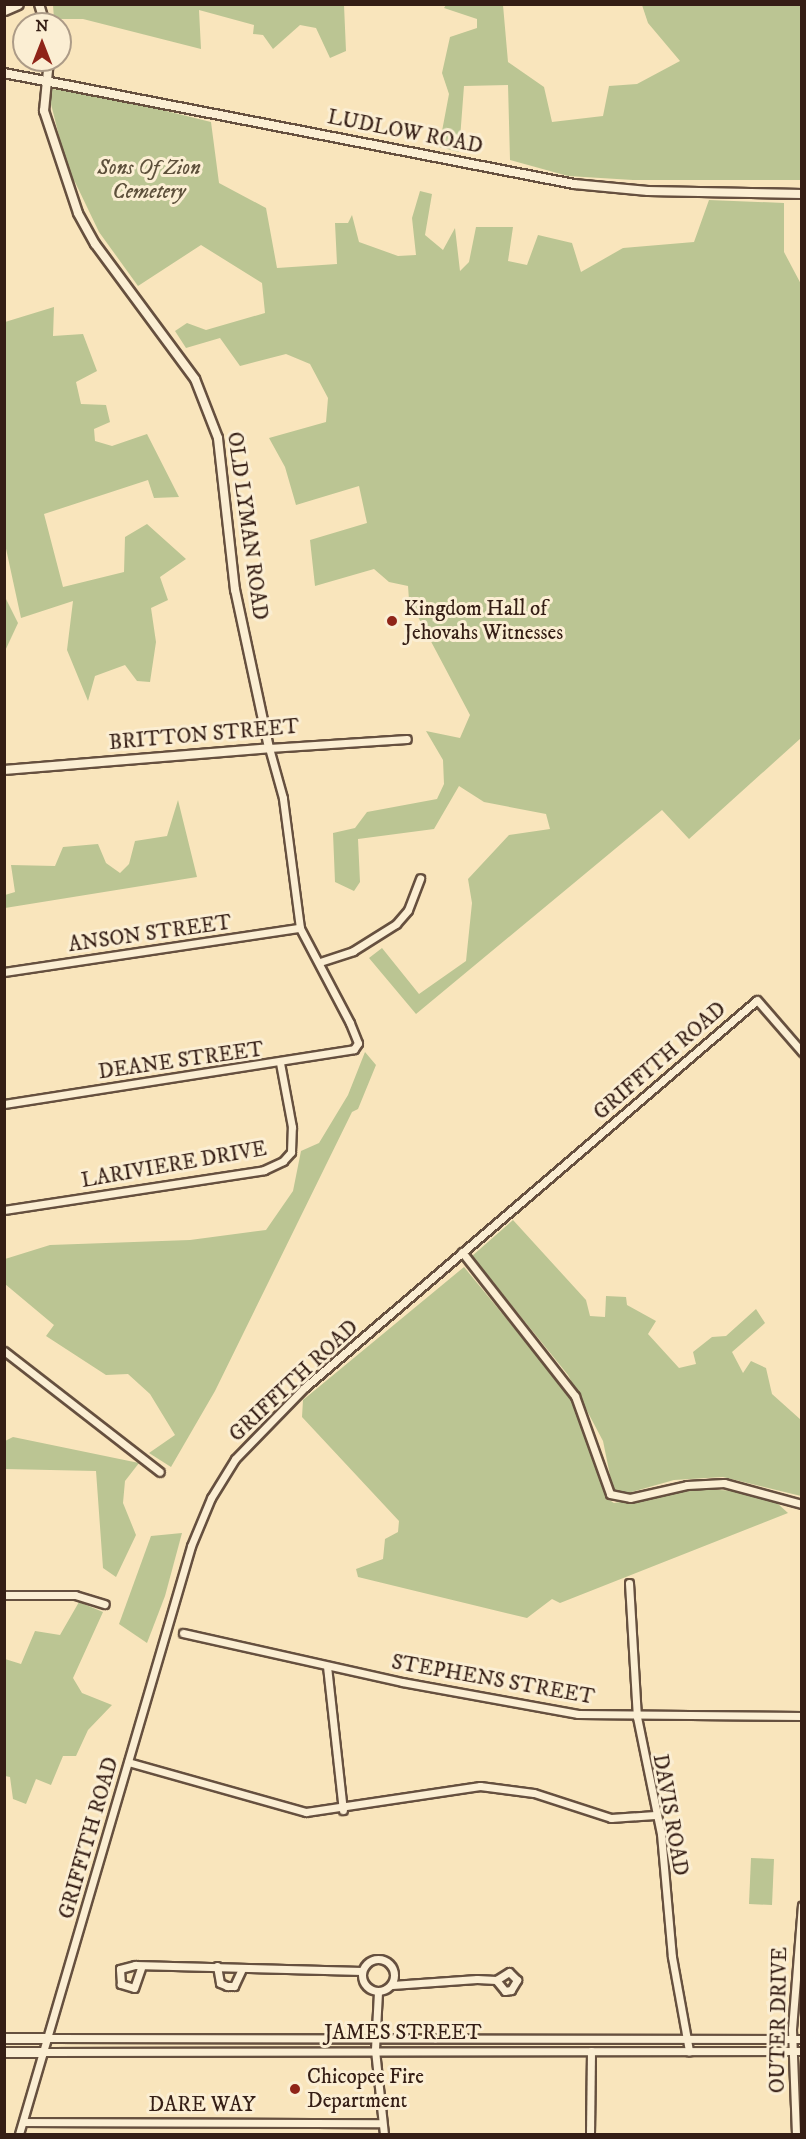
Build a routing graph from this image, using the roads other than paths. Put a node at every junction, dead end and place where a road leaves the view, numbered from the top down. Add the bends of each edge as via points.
1 (18, 4) edge
2 (4, 10) edge
3 (48, 72) edge
4 (4, 73) edge
5 (48, 78) junction
6 (801, 194) edge
7 (407, 738) dead end
8 (269, 748) junction
9 (4, 770) edge
10 (420, 878) dead end
11 (300, 928) junction
12 (320, 962) junction
13 (4, 972) edge
14 (358, 1042) joint
15 (801, 1052) edge
16 (280, 1063) junction
17 (4, 1104) edge
18 (4, 1210) edge
19 (462, 1252) junction
20 (4, 1351) edge
21 (160, 1472) dead end
22 (801, 1504) edge
23 (629, 1583) dead end
24 (4, 1595) edge
25 (105, 1604) dead end
26 (183, 1633) dead end
27 (327, 1666) junction
28 (801, 1716) edge
29 (637, 1717) junction
30 (128, 1762) junction
31 (343, 1810) junction
32 (655, 1815) junction
33 (801, 1905) edge
34 (217, 1966) junction
35 (141, 1968) dead end
36 (242, 1969) junction
37 (362, 1971) junction
38 (496, 1980) dead end
39 (392, 1985) junction
40 (378, 1992) junction
41 (4, 2038) edge
42 (47, 2038) junction
43 (375, 2039) junction
44 (689, 2039) junction
45 (792, 2039) junction
46 (801, 2039) edge
47 (375, 2050) junction
48 (591, 2051) junction
49 (689, 2051) junction
50 (792, 2051) junction
51 (801, 2051) edge
52 (4, 2052) edge
53 (43, 2052) junction
54 (23, 2122) junction
55 (382, 2123) junction
56 (19, 2134) edge
57 (384, 2134) edge
58 (590, 2134) edge
59 (796, 2134) edge

1 - 2 main road
3 - 5 street, OLD LYMAN ROAD
4 - 5 street, LUDLOW ROAD
5 - 6 street, LUDLOW ROAD via 574,184 648,191
5 - 8 street, OLD LYMAN ROAD via 44,111 78,213 94,244 195,379 218,438 235,590
7 - 8 street, BRITTON STREET
8 - 9 street, BRITTON STREET
8 - 11 street, OLD LYMAN ROAD via 283,798
10 - 12 street via 408,910 396,924 353,951
11 - 12 street, OLD LYMAN ROAD
11 - 13 street, ANSON STREET
12 - 14 street, OLD LYMAN ROAD
14 - 16 street, DEANE STREET via 338,1054
15 - 19 street, GRIFFITH ROAD via 757,1000
16 - 17 street, DEANE STREET
16 - 18 street, LARIVIERE DRIVE via 292,1127 291,1152 283,1161 264,1170
19 - 22 street via 575,1395 610,1494 627,1498 681,1486 724,1483
19 - 30 street, GRIFFITH ROAD via 272,1417 226,1471 191,1546
20 - 21 street
23 - 29 street, DAVIS ROAD
24 - 25 street via 75,1595
26 - 27 street, STEPHENS STREET
27 - 29 street, STEPHENS STREET via 534,1708
27 - 31 street
28 - 29 street, STEPHENS STREET
29 - 32 street, DAVIS ROAD
30 - 31 street via 291,1810
30 - 42 street, GRIFFITH ROAD
31 - 32 street via 438,1789 480,1786 534,1793 611,1818
32 - 44 street, DAVIS ROAD via 672,1957
33 - 45 street, OUTER DRIVE
34 - 35 street
34 - 36 street
34 - 36 street via 220,1983 227,1986 234,1986
36 - 37 street
37 - 39 street via 376,1959 388,1962 395,1972
37 - 40 street via 363,1981
38 - 39 street
39 - 40 street
40 - 43 street
41 - 42 main road, JAMES STREET
42 - 43 street, JAMES STREET
42 - 53 street, GRIFFITH ROAD
43 - 44 street, JAMES STREET
43 - 47 street
44 - 45 street, JAMES STREET
44 - 49 street, DAVIS ROAD
45 - 46 street, JAMES STREET
45 - 50 street, OUTER DRIVE
47 - 48 street, JAMES STREET
47 - 53 street, JAMES STREET
47 - 55 street
48 - 49 street, JAMES STREET
48 - 58 street
49 - 50 street, JAMES STREET
50 - 51 street, JAMES STREET
50 - 59 street, OUTER DRIVE
52 - 53 main road, JAMES STREET
53 - 54 street, GRIFFITH ROAD
54 - 55 street, DARE WAY
54 - 56 street, GRIFFITH ROAD
55 - 57 street

